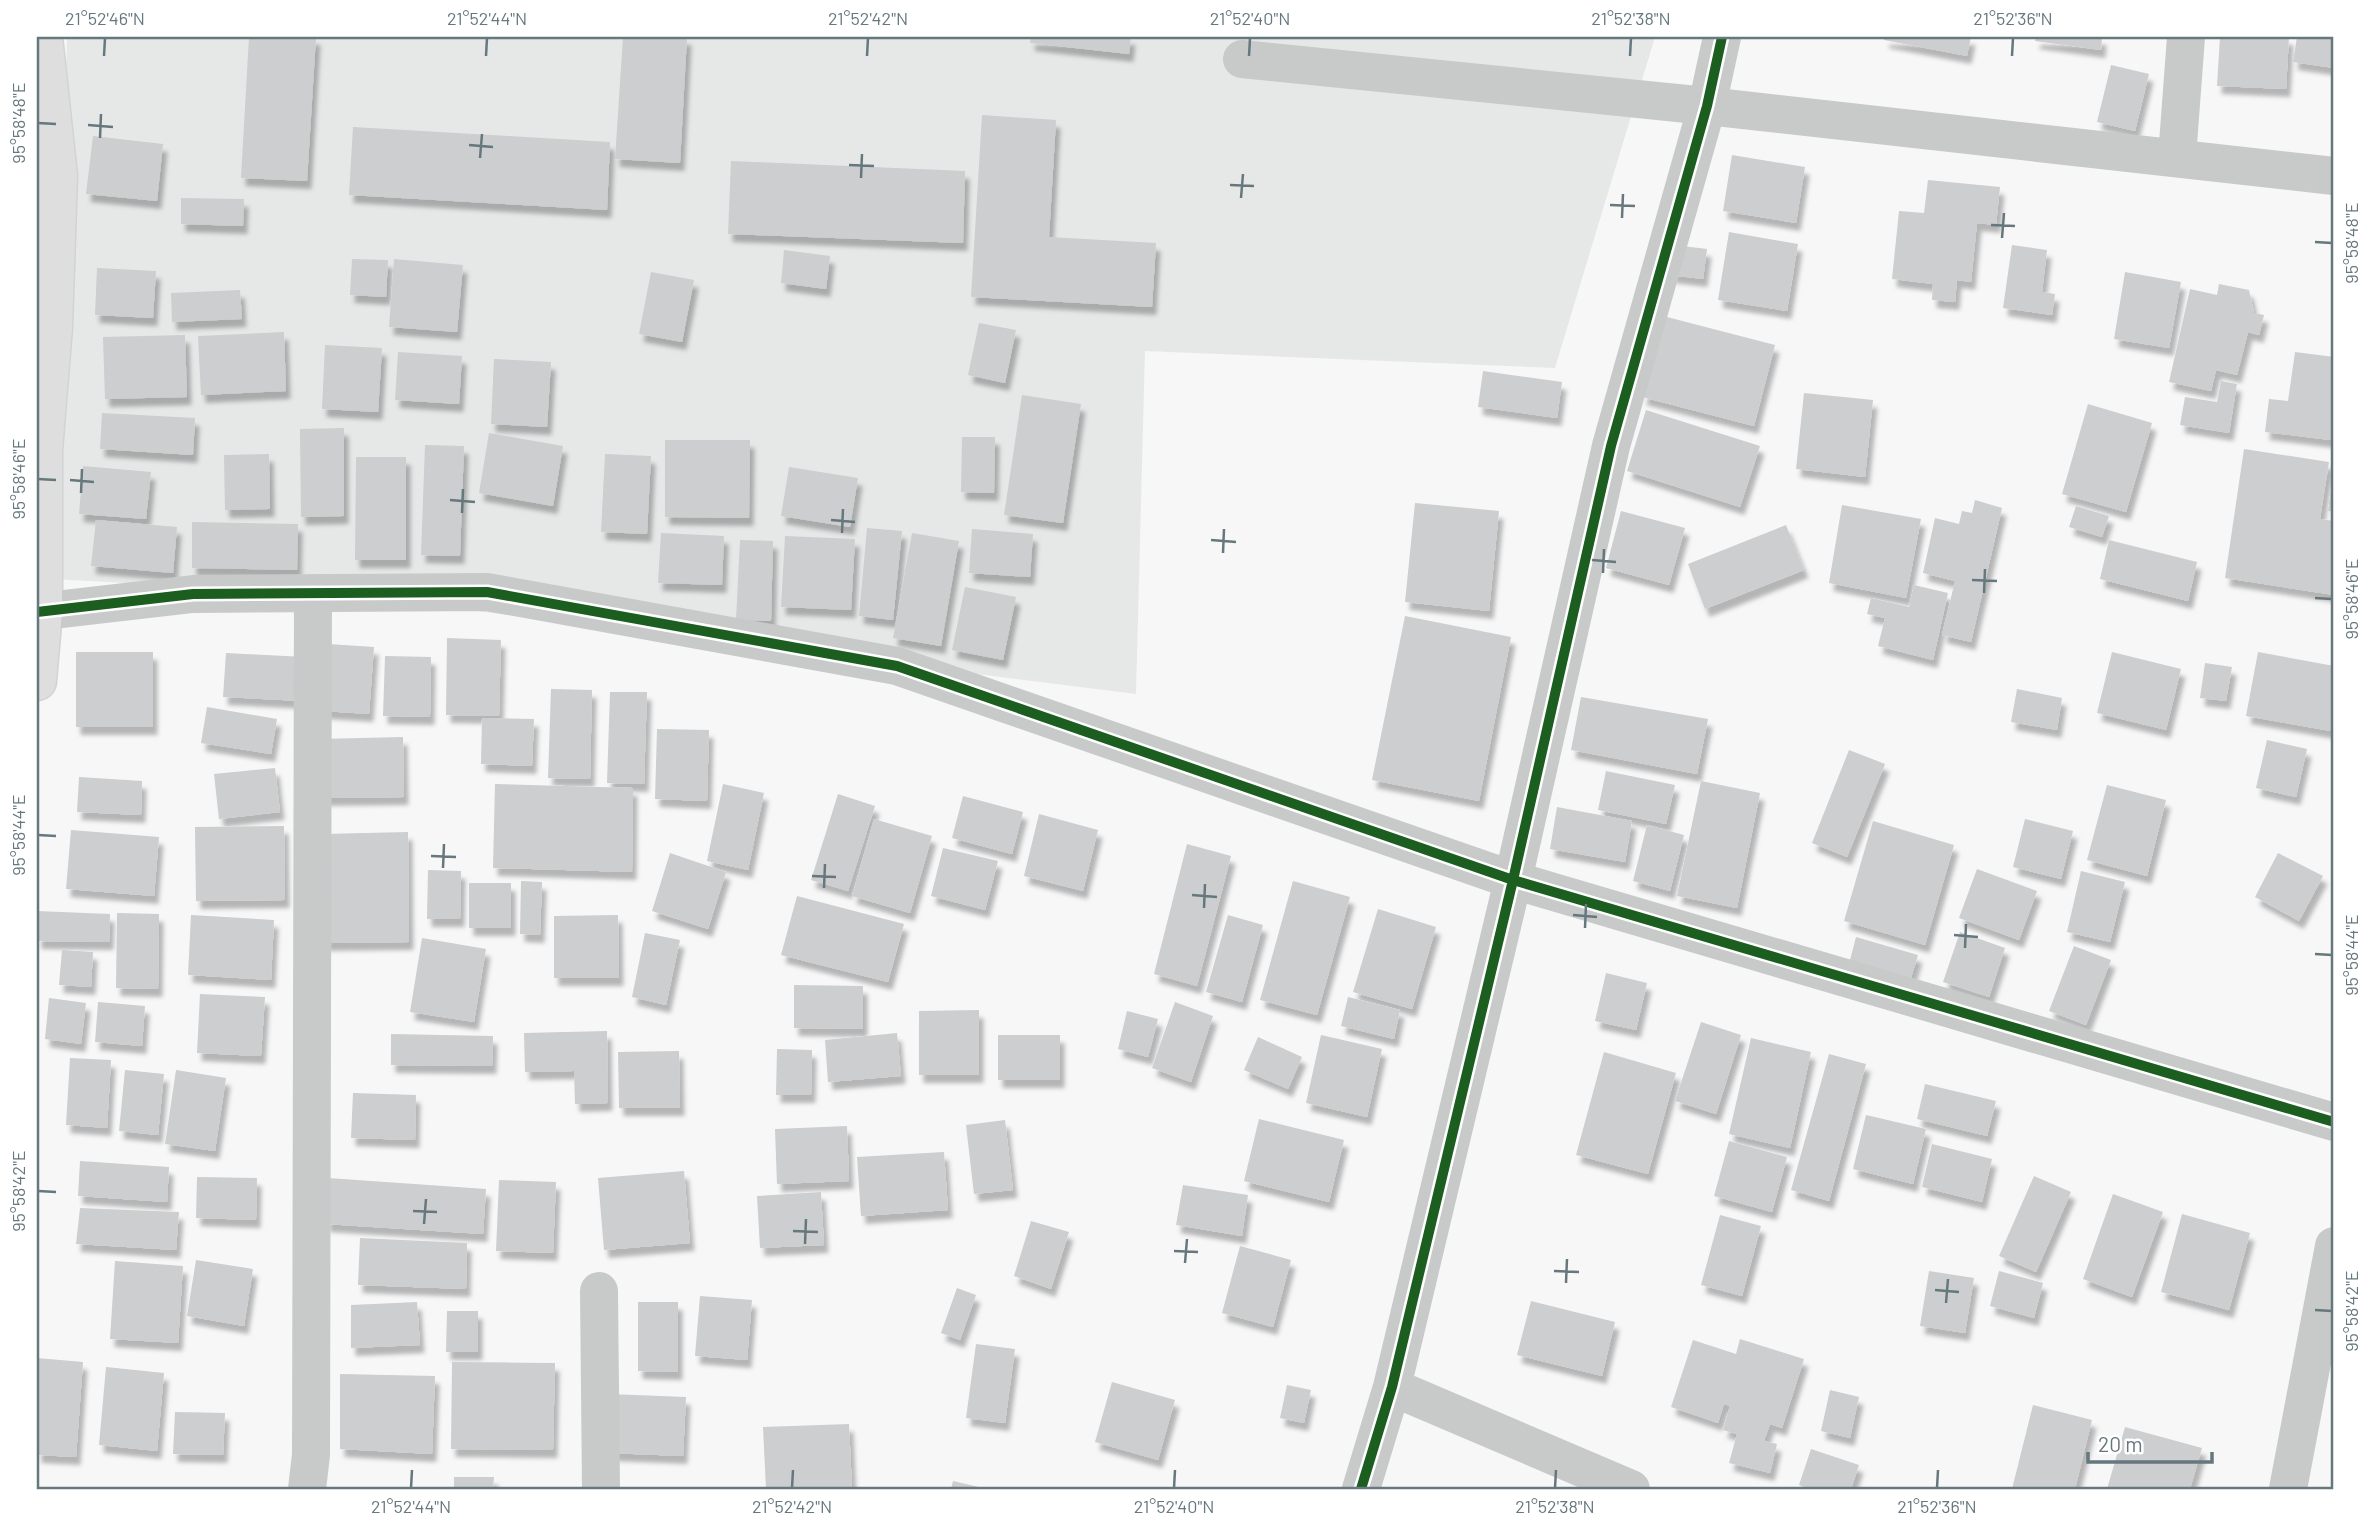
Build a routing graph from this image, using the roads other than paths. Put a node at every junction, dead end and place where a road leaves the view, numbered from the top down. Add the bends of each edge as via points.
1 (43, 37) edge
2 (1722, 37) edge
3 (2186, 37) edge
4 (1241, 60) dead end
5 (1707, 106) junction
6 (2177, 157) junction
7 (2334, 176) edge
8 (313, 594) junction
9 (40, 611) edge
10 (37, 681) edge
11 (1513, 880) junction
12 (2334, 1122) edge
13 (2334, 1246) edge
14 (599, 1291) dead end
15 (1392, 1387) junction
16 (307, 1489) edge
17 (601, 1489) edge
18 (1361, 1489) edge
19 (1631, 1489) edge
20 (2288, 1489) edge

1 - 9 main road via 58,176 43,450
2 - 5 street
3 - 6 street
4 - 5 street
5 - 6 street
5 - 11 street via 1611,446
6 - 7 street
8 - 9 street via 193,594
8 - 11 street via 487,592 897,666
8 - 16 street via 311,1455
9 - 10 main road
11 - 12 street
11 - 15 street
13 - 20 street
14 - 17 street
15 - 18 street
15 - 19 street

